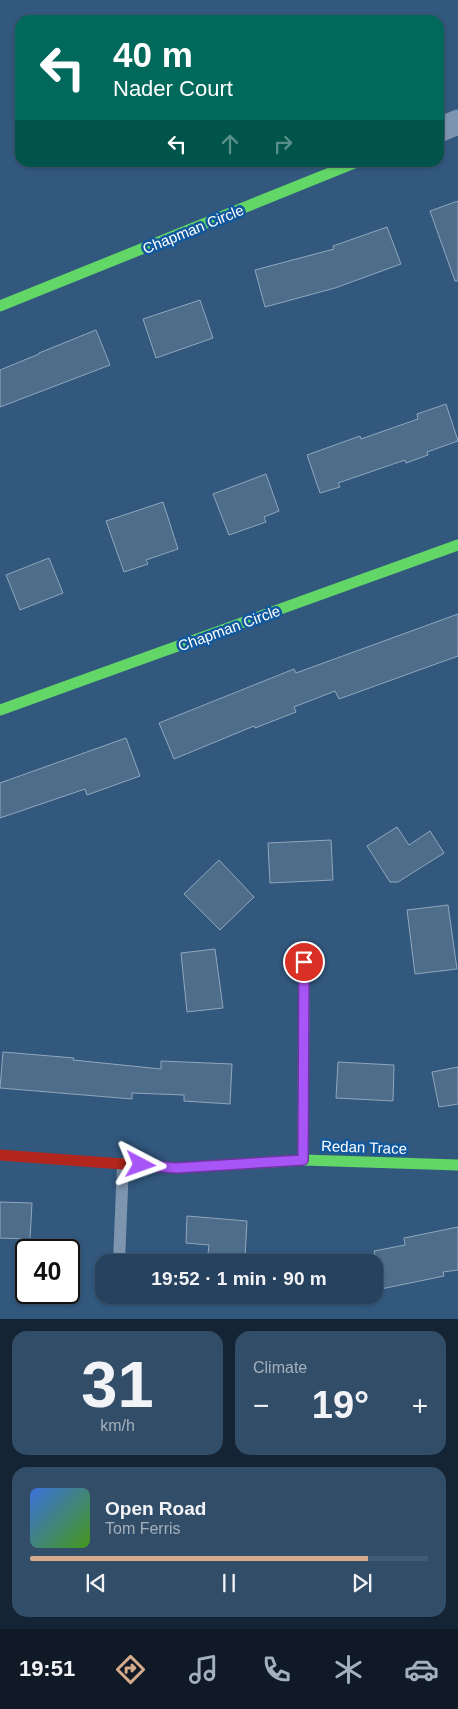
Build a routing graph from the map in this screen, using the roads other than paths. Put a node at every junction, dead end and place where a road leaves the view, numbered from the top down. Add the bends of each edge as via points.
1 (458, 122) edge
2 (444, 128) edge
3 (345, 167) edge
4 (0, 306) edge
5 (458, 545) edge
6 (0, 710) edge
7 (304, 962) dead end
8 (0, 1155) edge
9 (303, 1160) junction
10 (123, 1164) junction
11 (458, 1165) edge
12 (119, 1254) edge

1 - 2 street
3 - 4 street, Chapman Circle
5 - 6 street, Chapman Circle
7 - 9 street
8 - 10 street, Redan Trace
9 - 10 street, Redan Trace via 176,1168
9 - 11 street, Redan Trace
10 - 12 lane

